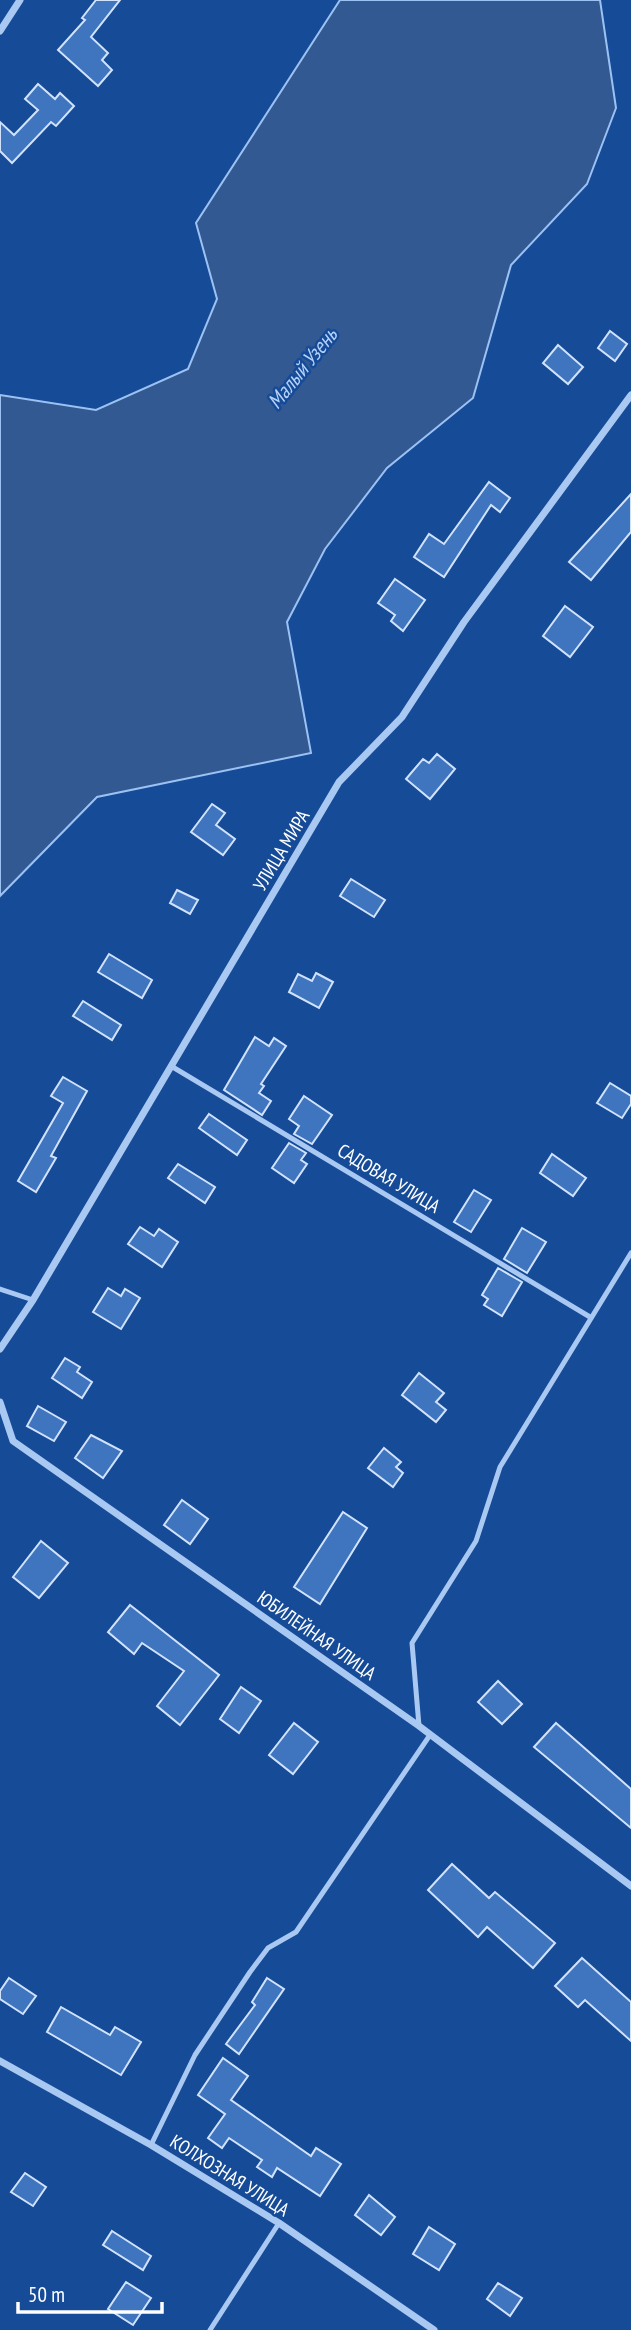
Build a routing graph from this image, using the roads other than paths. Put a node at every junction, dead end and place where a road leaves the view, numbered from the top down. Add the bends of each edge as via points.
1 (20, 0) edge
2 (0, 31) edge
3 (631, 395) edge
4 (171, 1066) junction
5 (631, 1253) edge
6 (0, 1289) edge
7 (33, 1300) junction
8 (590, 1317) junction
9 (0, 1349) edge
10 (0, 1402) edge
11 (419, 1727) junction
12 (430, 1735) junction
13 (631, 1886) edge
14 (0, 2061) edge
15 (151, 2145) junction
16 (279, 2223) junction
17 (210, 2330) edge
18 (433, 2330) edge

1 - 2 street
3 - 4 street, УЛИЦА МИРА via 464,622 402,717 339,782
4 - 7 street, УЛИЦА МИРА
4 - 8 lane, САДОВАЯ УЛИЦА
5 - 8 lane
6 - 7 lane
7 - 9 street, УЛИЦА МИРА
8 - 11 lane via 499,1467 476,1541 412,1643
10 - 11 street, ЮБИЛЕЙНАЯ УЛИЦА via 13,1441
11 - 12 street, ЮБИЛЕЙНАЯ УЛИЦА
12 - 13 street, ЮБИЛЕЙНАЯ УЛИЦА
12 - 15 lane via 296,1932 268,1948 250,1972 194,2055
14 - 15 street, КОЛХОЗНАЯ УЛИЦА
15 - 16 street, КОЛХОЗНАЯ УЛИЦА
16 - 17 lane
16 - 18 street, КОЛХОЗНАЯ УЛИЦА

